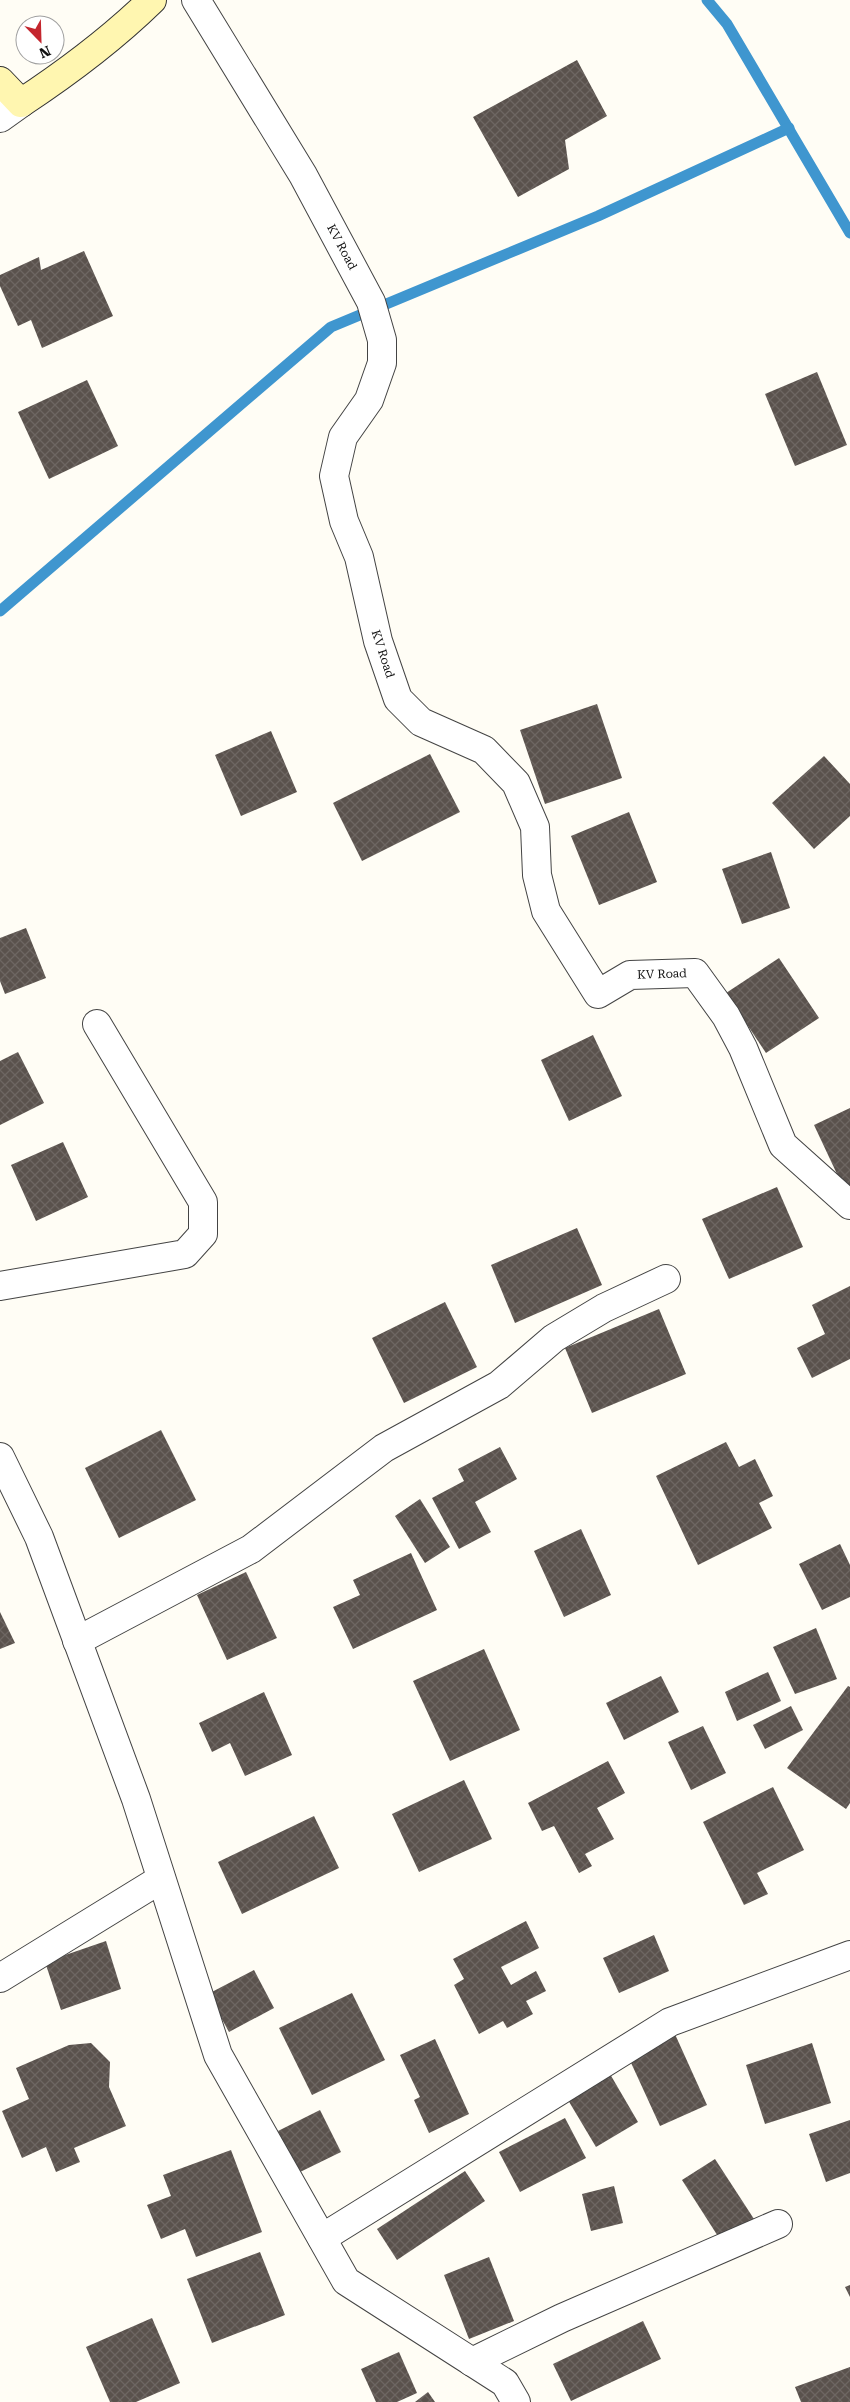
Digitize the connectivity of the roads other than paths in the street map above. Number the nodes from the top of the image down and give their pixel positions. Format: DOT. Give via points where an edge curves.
graph roads {
  1 [pos="152,0"];
  2 [pos="196,0"];
  3 [pos="0,81"];
  4 [pos="11,110"];
  5 [pos="97,1024"];
  6 [pos="850,1205"];
  7 [pos="666,1279"];
  8 [pos="0,1286"];
  9 [pos="0,1457"];
  10 [pos="77,1641"];
  11 [pos="161,1879"];
  12 [pos="850,1955"];
  13 [pos="0,1978"];
  14 [pos="778,2224"];
  15 [pos="322,2238"];
  16 [pos="472,2362"];
  17 [pos="516,2402"];
  1 -- 4 [label="main road" via="74,69"];
  2 -- 6 [label="street, KV Road" via="303,175 372,302 382,340 382,363 369,400 342,437 334,476 344,521 359,557 378,641 398,699 421,722 484,750 516,783 535,827 537,875 546,911 598,994 630,975 695,973 726,1016 743,1048 783,1145"];
  3 -- 4 [label="main road"];
  5 -- 8 [label="street" via="203,1202 203,1234 185,1254"];
  7 -- 10 [label="street" via="554,1338 499,1385 384,1448 250,1549"];
  9 -- 10 [label="street" via="39,1537"];
  10 -- 11 [label="street" via="136,1799"];
  11 -- 13 [label="street"];
  11 -- 15 [label="street" via="218,2055"];
  12 -- 15 [label="street" via="670,2022"];
  14 -- 16 [label="street" via="562,2318"];
  15 -- 16 [label="street" via="346,2281"];
  16 -- 17 [label="street" via="505,2383"];
}
